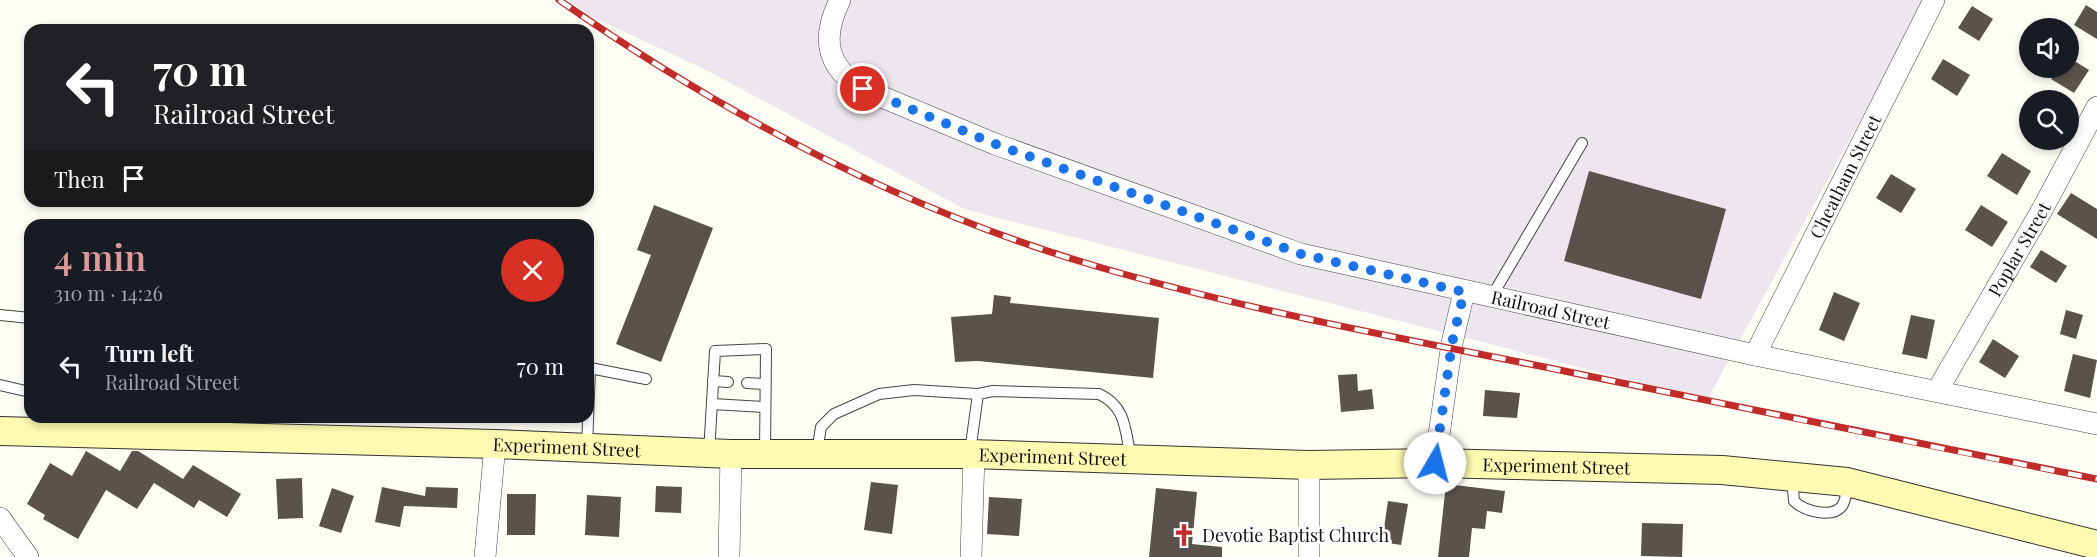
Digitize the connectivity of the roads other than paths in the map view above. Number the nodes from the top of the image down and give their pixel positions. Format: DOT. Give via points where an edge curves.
graph roads {
  1 [pos="840,0"];
  2 [pos="1934,0"];
  3 [pos="2097,107"];
  4 [pos="1582,144"];
  5 [pos="1464,292"];
  6 [pos="1492,296"];
  7 [pos="0,315"];
  8 [pos="24,317"];
  9 [pos="1755,355"];
  10 [pos="594,369"];
  11 [pos="646,379"];
  12 [pos="714,381"];
  13 [pos="728,382"];
  14 [pos="747,383"];
  15 [pos="765,384"];
  16 [pos="0,385"];
  17 [pos="24,391"];
  18 [pos="1937,391"];
  19 [pos="978,393"];
  20 [pos="712,404"];
  21 [pos="765,407"];
  22 [pos="588,423"];
  23 [pos="2097,424"];
  24 [pos="19,427"];
  25 [pos="495,444"];
  26 [pos="587,448"];
  27 [pos="720,453"];
  28 [pos="765,454"];
  29 [pos="817,454"];
  30 [pos="972,454"];
  31 [pos="1131,459"];
  32 [pos="1435,463"];
  33 [pos="1309,465"];
  34 [pos="0,518"];
  35 [pos="2093,548"];
  36 [pos="28,557"];
  37 [pos="485,557"];
  38 [pos="729,557"];
  39 [pos="971,557"];
  40 [pos="1309,557"];
  1 -- 5 [label="street, Railroad Street" via="831,17 831,52 845,78 863,89 995,144 1301,254"];
  2 -- 9 [label="street, Cheatham Street"];
  3 -- 18 [label="street, Poplar Street"];
  4 -- 6 [label="lane"];
  5 -- 6 [label="street, Railroad Street"];
  5 -- 32 [label="street" via="1452,343"];
  6 -- 9 [label="street, Railroad Street"];
  7 -- 8 [label="lane"];
  9 -- 18 [label="street, Railroad Street"];
  10 -- 11 [label="lane"];
  12 -- 13 [label="lane"];
  12 -- 15 [label="lane" via="715,351 766,349"];
  12 -- 20 [label="lane"];
  14 -- 15 [label="lane"];
  15 -- 21 [label="lane"];
  16 -- 17 [label="lane"];
  18 -- 23 [label="street, Railroad Street"];
  19 -- 29 [label="lane" via="914,390 879,394 834,414 821,427"];
  19 -- 30 [label="lane"];
  19 -- 31 [label="lane" via="1099,394 1114,401 1121,413"];
  20 -- 21 [label="lane"];
  20 -- 27 [label="lane"];
  21 -- 28 [label="lane"];
  22 -- 26 [label="lane"];
  24 -- 25 [label="main road, Experiment Street"];
  25 -- 26 [label="main road, Experiment Street"];
  25 -- 37 [label="street"];
  26 -- 27 [label="main road, Experiment Street"];
  27 -- 28 [label="main road, Experiment Street"];
  27 -- 38 [label="street"];
  28 -- 29 [label="main road, Experiment Street"];
  29 -- 30 [label="main road, Experiment Street"];
  30 -- 31 [label="main road, Experiment Street"];
  30 -- 39 [label="street"];
  31 -- 33 [label="main road, Experiment Street"];
  32 -- 33 [label="main road, Experiment Street"];
  32 -- 35 [label="main road, Experiment Street" via="1722,470 1847,482"];
  33 -- 40 [label="street"];
  34 -- 36 [label="street"];
}
